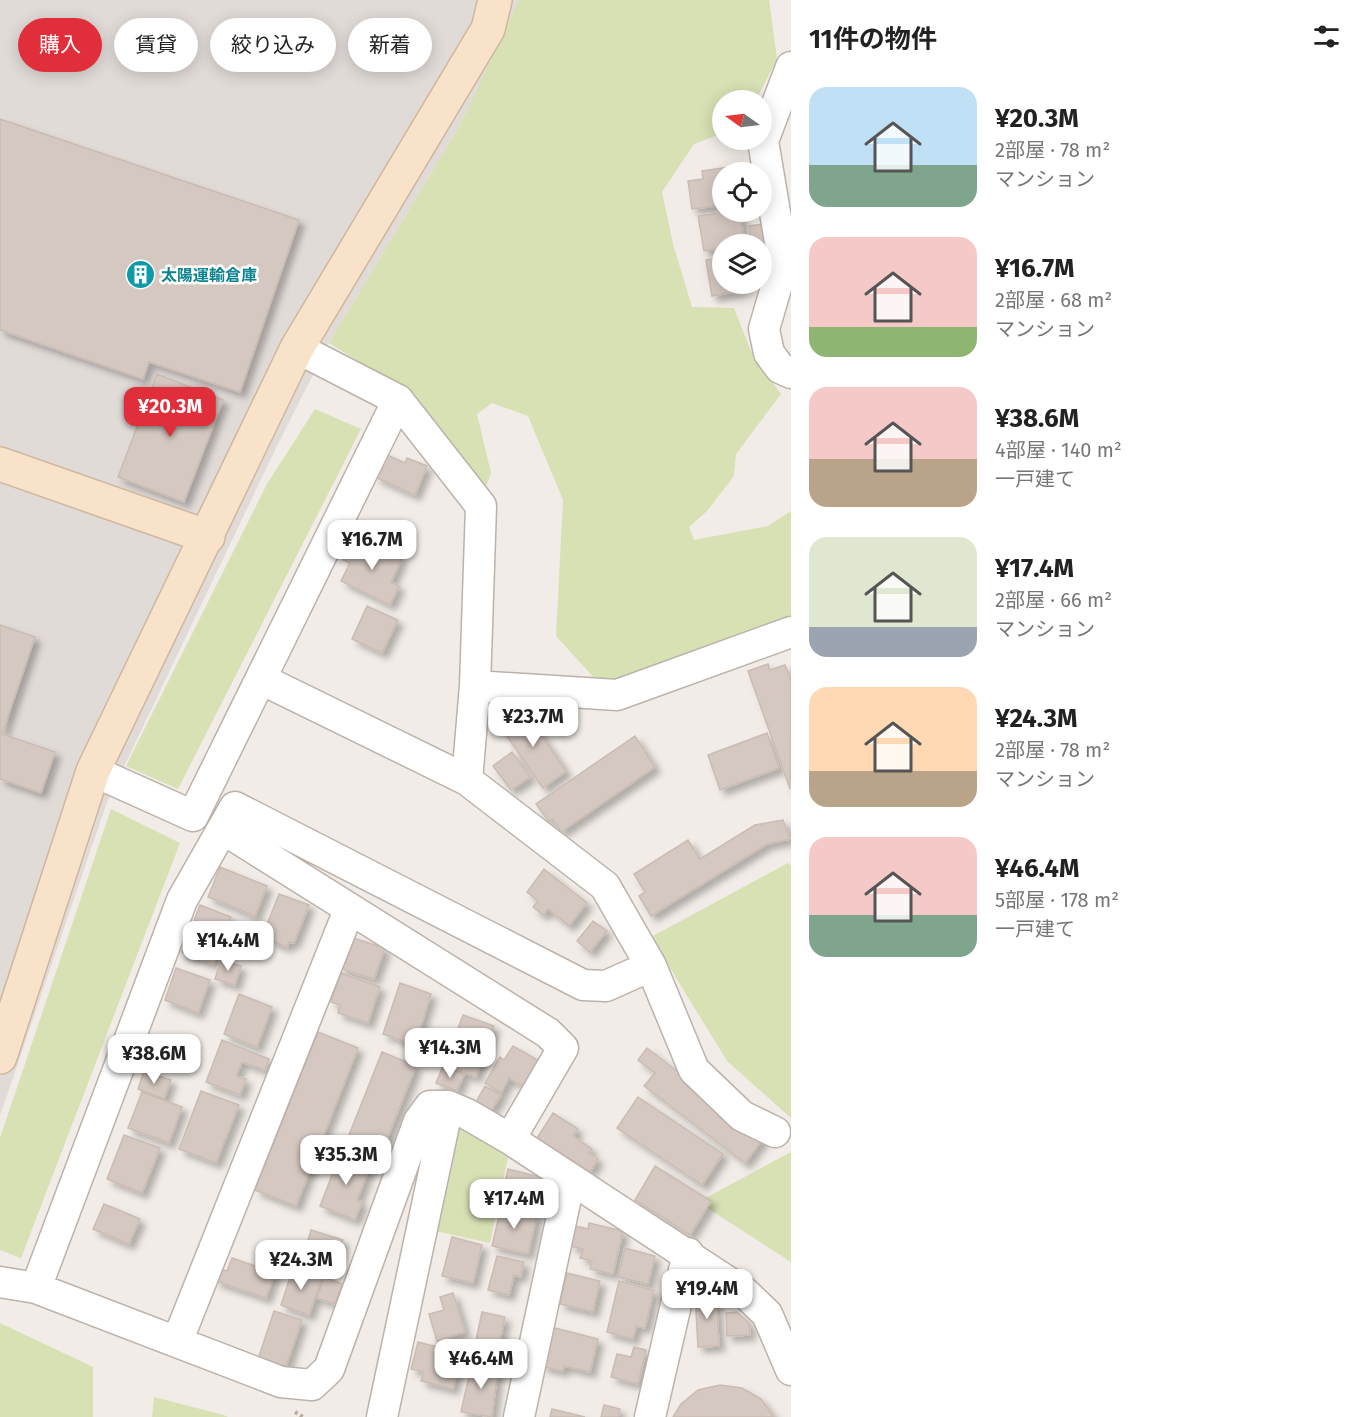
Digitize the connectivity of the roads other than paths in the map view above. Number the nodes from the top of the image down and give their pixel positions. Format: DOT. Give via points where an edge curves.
graph roads {
  1 [pos="494,1"];
  2 [pos="791,67"];
  3 [pos="297,348"];
  4 [pos="791,373"];
  5 [pos="398,400"];
  6 [pos="0,464"];
  7 [pos="208,537"];
  8 [pos="791,632"];
  9 [pos="261,679"];
  10 [pos="474,686"];
  11 [pos="93,771"];
  12 [pos="467,780"];
  13 [pos="223,829"];
  14 [pos="349,910"];
  15 [pos="651,966"];
  16 [pos="11,993"];
  17 [pos="0,1057"];
  18 [pos="448,1106"];
  19 [pos="776,1132"];
  20 [pos="510,1139"];
  21 [pos="570,1179"];
  22 [pos="688,1253"];
  23 [pos="0,1282"];
  24 [pos="36,1288"];
  25 [pos="177,1342"];
  26 [pos="791,1370"];
  27 [pos="382,1417"];
  28 [pos="519,1417"];
  29 [pos="650,1417"];
  1 -- 3 [label="street" via="488,29"];
  2 -- 4 [label="street" via="762,141 781,248 780,274 764,329 769,353 780,368"];
  3 -- 5 [label="street"];
  3 -- 7 [label="street"];
  5 -- 9 [label="street"];
  5 -- 10 [label="street" via="481,506"];
  6 -- 7 [label="street"];
  7 -- 11 [label="street"];
  8 -- 10 [label="street" via="617,695"];
  9 -- 11 [label="street" via="193,816"];
  9 -- 12 [label="street"];
  10 -- 12 [label="street"];
  11 -- 16 [label="street"];
  12 -- 15 [label="street" via="605,886"];
  13 -- 14 [label="street"];
  13 -- 15 [label="street" via="235,807 583,985 606,986"];
  13 -- 24 [label="street" via="182,900"];
  14 -- 20 [label="street" via="548,1033 563,1048"];
  14 -- 25 [label="street"];
  15 -- 19 [label="street" via="694,1070 742,1116"];
  16 -- 17 [label="street"];
  18 -- 20 [label="street"];
  18 -- 25 [label="street" via="430,1106 419,1120 329,1369 312,1385 281,1382"];
  18 -- 27 [label="street"];
  20 -- 21 [label="street"];
  21 -- 22 [label="street"];
  21 -- 28 [label="street"];
  22 -- 26 [label="street" via="745,1293 767,1314"];
  22 -- 29 [label="street"];
  23 -- 24 [label="street"];
  24 -- 25 [label="street"];
}
